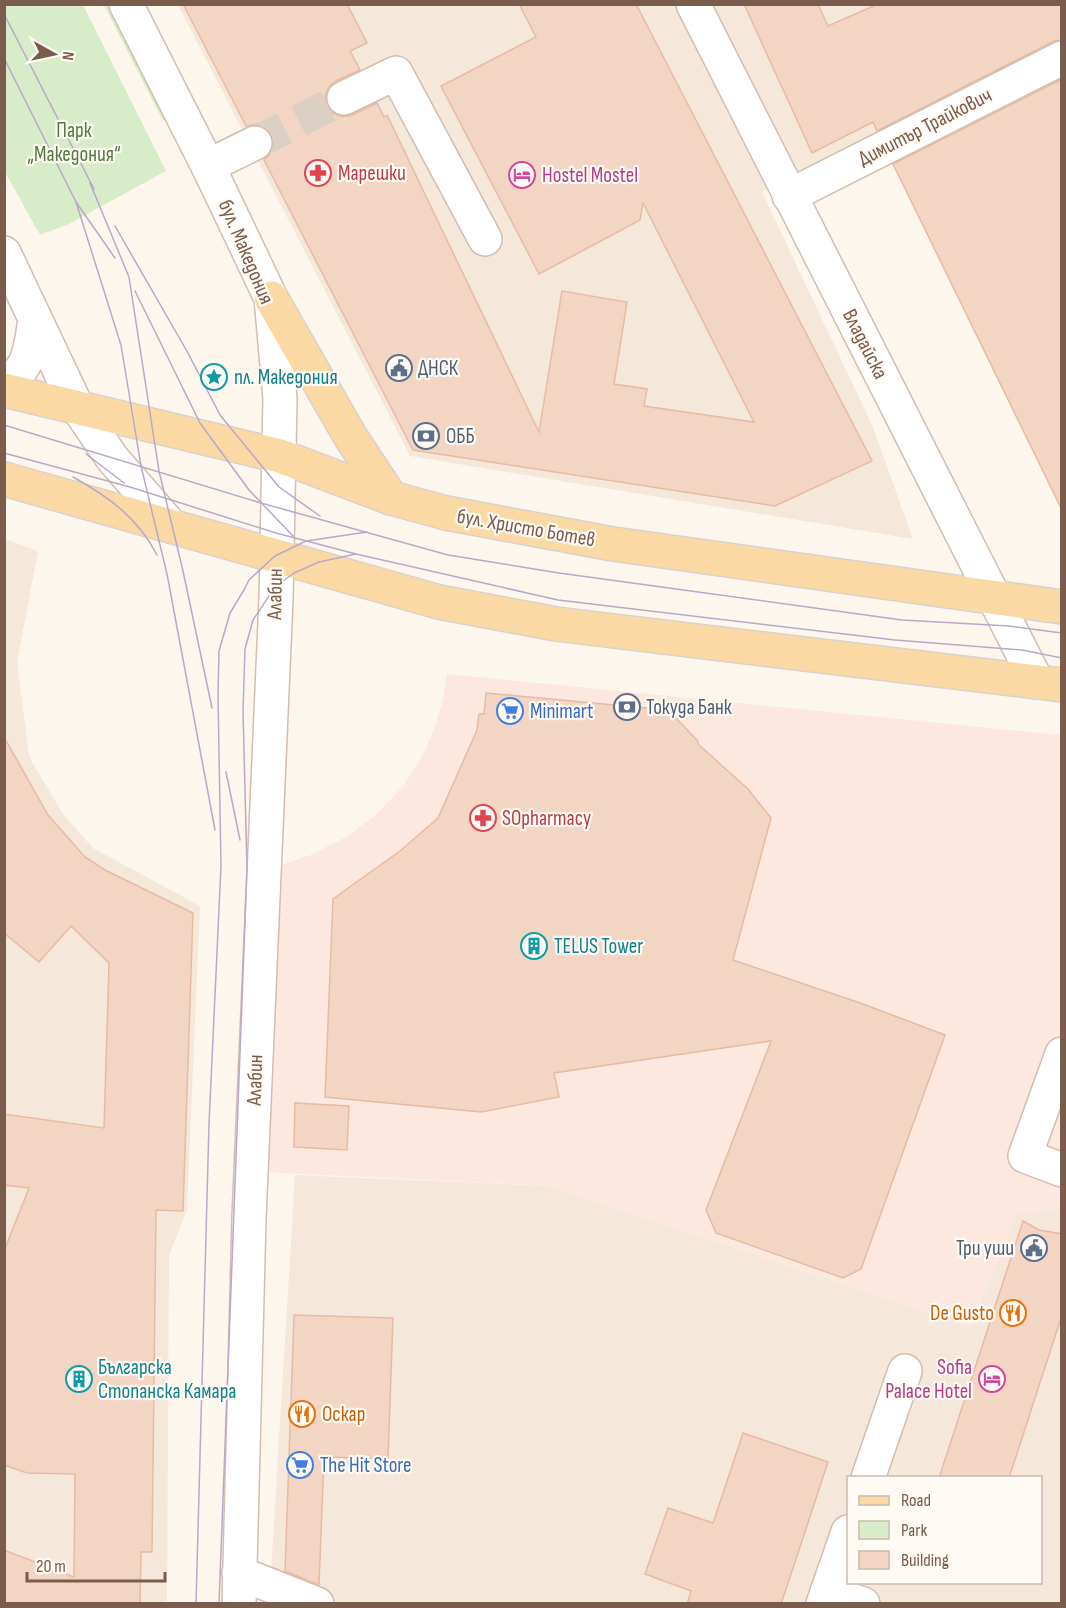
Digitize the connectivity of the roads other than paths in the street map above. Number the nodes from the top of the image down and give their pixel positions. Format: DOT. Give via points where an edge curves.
graph roads {
  1 [pos="126,4"];
  2 [pos="693,4"];
  3 [pos="1062,58"];
  4 [pos="344,98"];
  5 [pos="255,143"];
  6 [pos="208,166"];
  7 [pos="789,196"];
  8 [pos="485,239"];
  9 [pos="4,253"];
  10 [pos="271,298"];
  11 [pos="35,320"];
  12 [pos="4,384"];
  13 [pos="4,390"];
  14 [pos="76,405"];
  15 [pos="280,456"];
  16 [pos="4,479"];
  17 [pos="391,498"];
  18 [pos="171,526"];
  19 [pos="275,556"];
  20 [pos="995,597"];
  21 [pos="1062,607"];
  22 [pos="1049,684"];
  23 [pos="1062,1054"];
  24 [pos="1062,1170"];
  25 [pos="905,1371"];
  26 [pos="868,1476"];
  27 [pos="847,1538"];
  28 [pos="239,1588"];
  29 [pos="825,1598"];
  30 [pos="317,1604"];
  31 [pos="863,1604"];
  1 -- 6 [label="street, бул. Македония"];
  2 -- 7 [label="street, Владайска"];
  3 -- 7 [label="street, Димитър Трайкович"];
  4 -- 8 [label="street" via="396,72"];
  5 -- 6 [label="street"];
  6 -- 10 [label="street, бул. Македония"];
  7 -- 20 [label="street, Владайска"];
  9 -- 11 [label="street"];
  10 -- 15 [label="street, бул. Македония" via="280,399"];
  10 -- 17 [label="main road" via="350,436"];
  11 -- 12 [label="street" via="25,367"];
  11 -- 14 [label="street"];
  13 -- 14 [label="main road, бул. Христо Ботев"];
  14 -- 15 [label="main road, бул. Христо Ботев"];
  14 -- 18 [label="street" via="112,458"];
  15 -- 17 [label="main road, бул. Христо Ботев"];
  15 -- 19 [label="street, бул. Македония"];
  16 -- 18 [label="main road"];
  17 -- 20 [label="main road, бул. Христо Ботев" via="446,513 613,544"];
  18 -- 19 [label="main road"];
  19 -- 22 [label="main road" via="439,602 556,624"];
  19 -- 28 [label="street, Алабин"];
  20 -- 21 [label="main road, бул. Христо Ботев"];
  20 -- 22 [label="street, Владайска"];
  23 -- 24 [label="street" via="1025,1156"];
  25 -- 26 [label="street"];
  27 -- 29 [label="street"];
  28 -- 30 [label="street"];
  29 -- 31 [label="street"];
}
